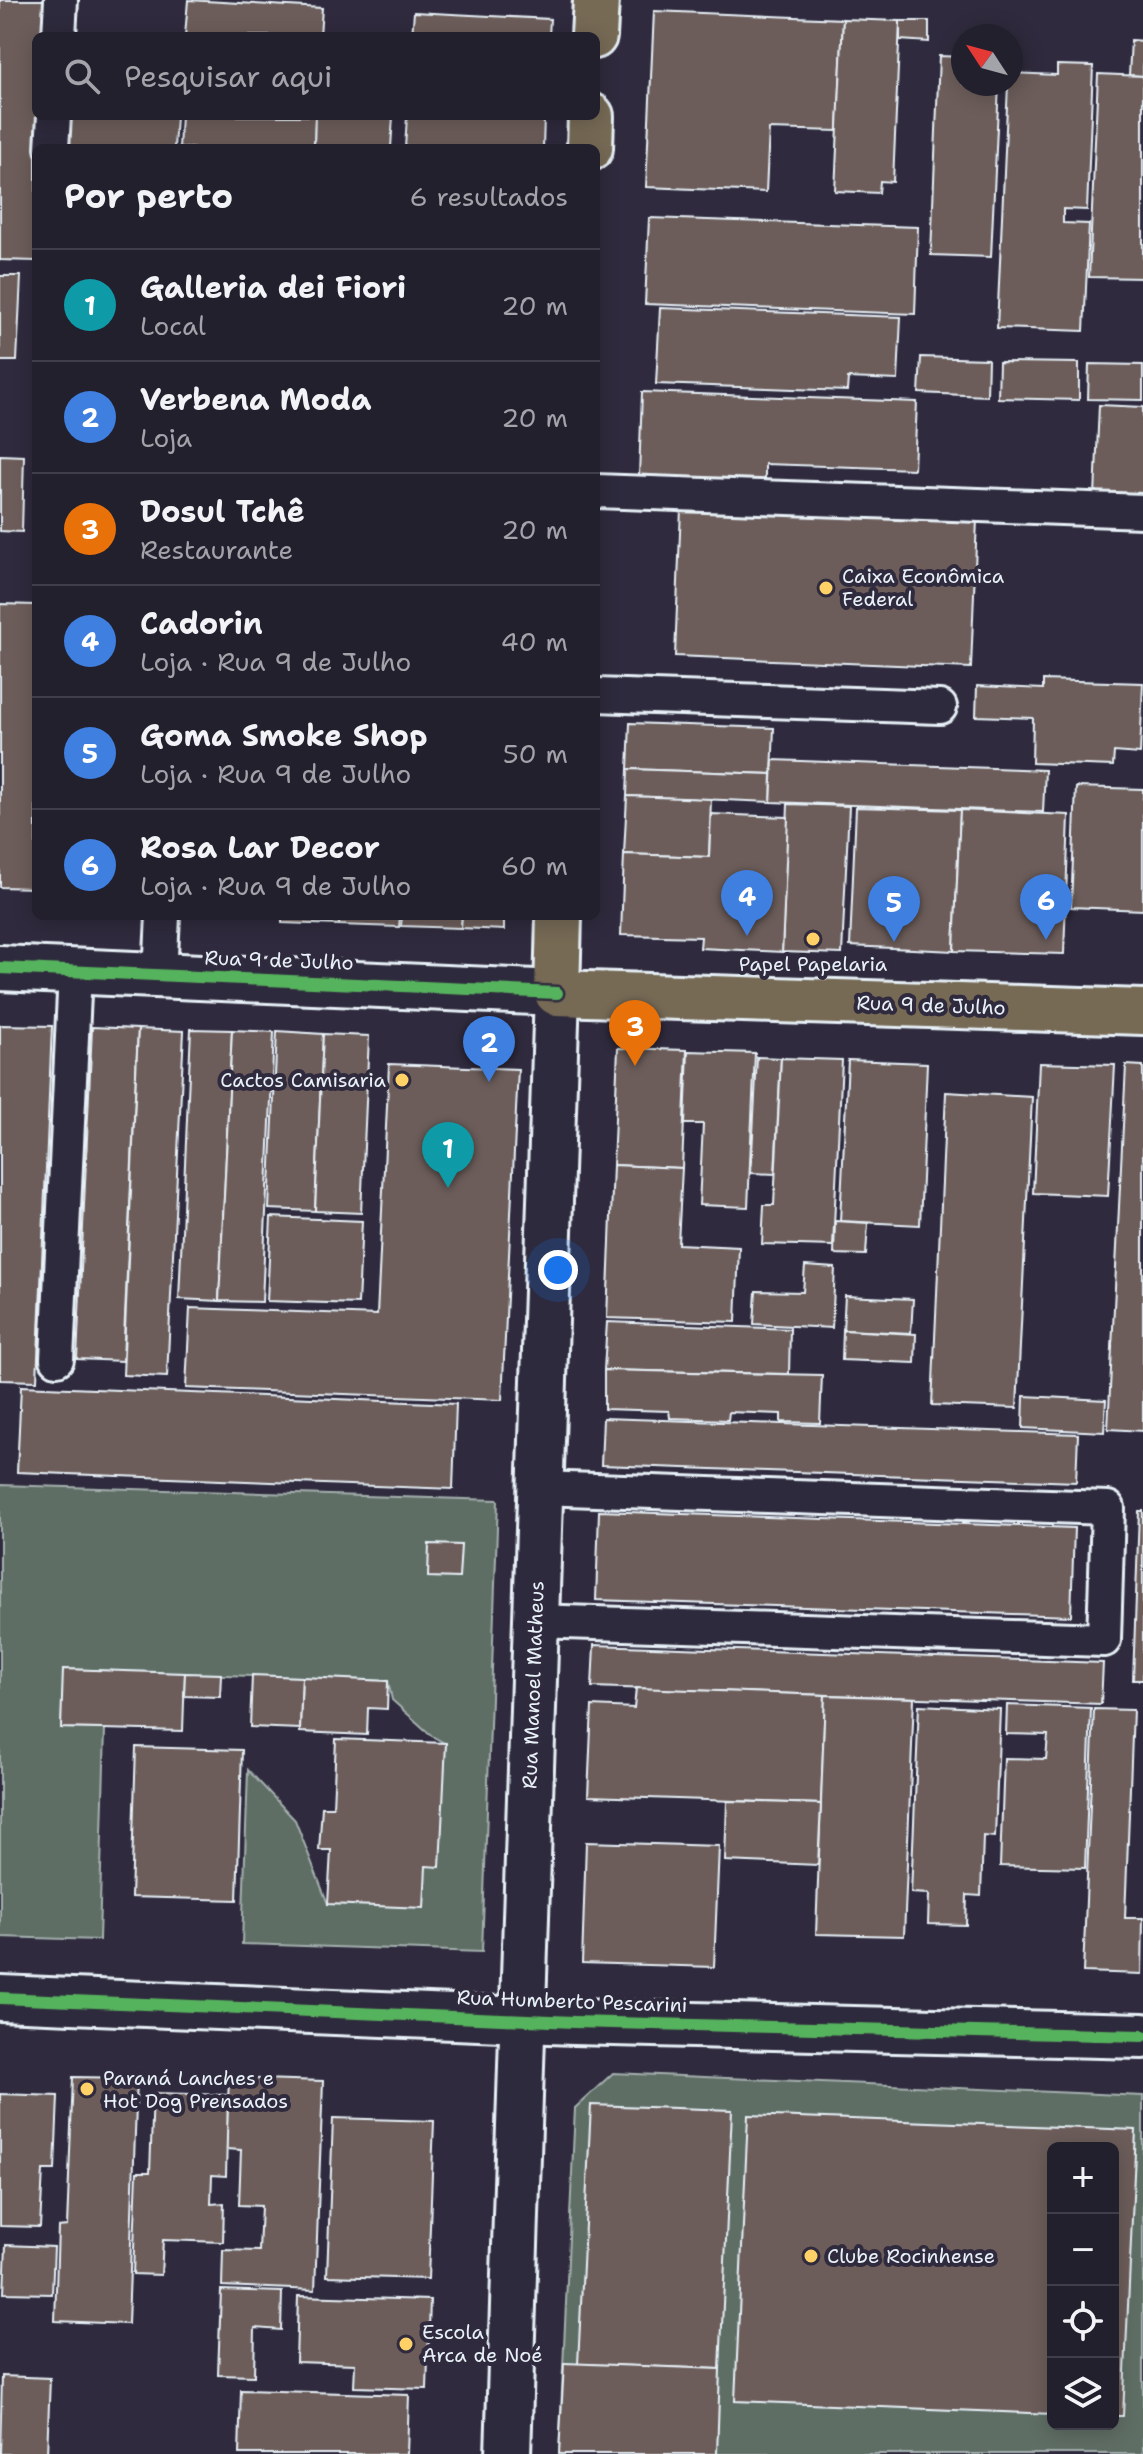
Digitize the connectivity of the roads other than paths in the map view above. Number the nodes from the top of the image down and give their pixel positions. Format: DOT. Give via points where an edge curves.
graph roads {
  1 [pos="61,0"];
  2 [pos="596,0"];
  3 [pos="59,32"];
  4 [pos="594,32"];
  5 [pos="54,120"];
  6 [pos="591,120"];
  7 [pos="52,144"];
  8 [pos="590,144"];
  9 [pos="600,491"];
  10 [pos="1143,511"];
  11 [pos="600,695"];
  12 [pos="940,707"];
  13 [pos="163,920"];
  14 [pos="559,920"];
  15 [pos="0,968"];
  16 [pos="75,972"];
  17 [pos="160,975"];
  18 [pos="557,993"];
  19 [pos="1143,1012"];
  20 [pos="57,1359"];
  21 [pos="539,1488"];
  22 [pos="535,1621"];
  23 [pos="0,1998"];
  24 [pos="521,2020"];
  25 [pos="1143,2036"];
  26 [pos="508,2454"];
  1 -- 3 [label="lane"];
  2 -- 4 [label="main road"];
  5 -- 7 [label="lane"];
  6 -- 8 [label="main road"];
  9 -- 10 [label="lane"];
  11 -- 12 [label="lane"];
  13 -- 17 [label="lane"];
  14 -- 18 [label="main road, Rua Manoel Matheus"];
  15 -- 16 [label="street, Rua 9 de Julho"];
  16 -- 17 [label="street, Rua 9 de Julho"];
  16 -- 20 [label="lane"];
  17 -- 18 [label="street, Rua 9 de Julho"];
  18 -- 19 [label="main road, Rua 9 de Julho"];
  18 -- 21 [label="street, Rua Manoel Matheus"];
  21 -- 22 [label="street, Rua Manoel Matheus"];
  21 -- 22 [label="lane" via="1108,1508 1106,1581 1104,1640"];
  22 -- 24 [label="street, Rua Manoel Matheus"];
  23 -- 24 [label="street, Rua Humberto Pescarini"];
  24 -- 25 [label="street, Rua Humberto Pescarini"];
  24 -- 26 [label="street, Rua Manoel Matheus"];
}
